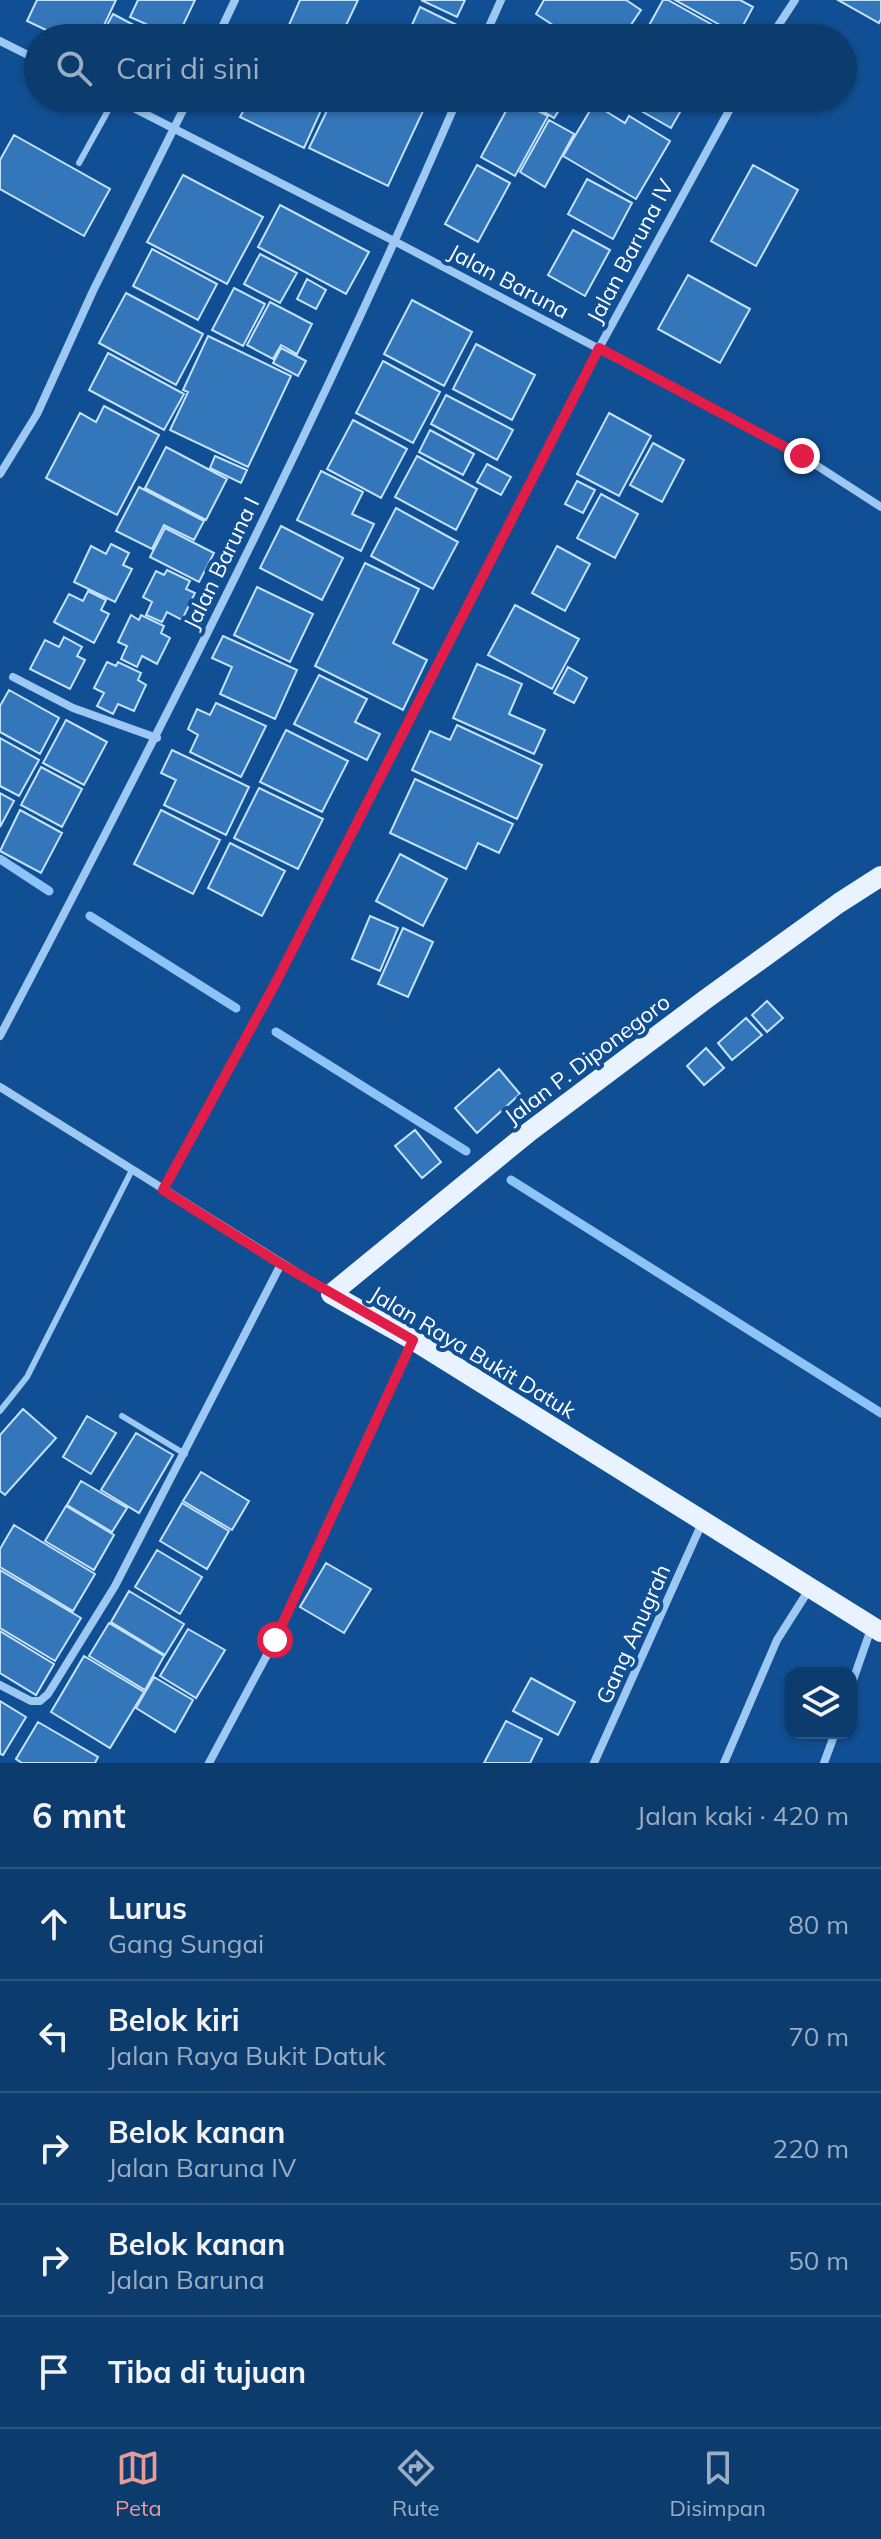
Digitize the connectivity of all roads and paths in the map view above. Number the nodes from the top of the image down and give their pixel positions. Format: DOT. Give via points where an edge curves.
graph roads {
  1 [pos="235,0"];
  2 [pos="501,0"];
  3 [pos="795,0"];
  4 [pos="224,24"];
  5 [pos="490,24"];
  6 [pos="779,24"];
  7 [pos="0,41"];
  8 [pos="24,53"];
  9 [pos="106,112"];
  10 [pos="142,112"];
  11 [pos="182,112"];
  12 [pos="452,112"];
  13 [pos="728,112"];
  14 [pos="174,128"];
  15 [pos="79,163"];
  16 [pos="396,242"];
  17 [pos="599,348"];
  18 [pos="0,474"];
  19 [pos="881,507"];
  20 [pos="13,677"];
  21 [pos="157,738"];
  22 [pos="881,876"];
  23 [pos="0,1036"];
  24 [pos="0,1087"];
  25 [pos="132,1170"];
  26 [pos="163,1190"];
  27 [pos="281,1264"];
  28 [pos="331,1294"];
  29 [pos="413,1340"];
  30 [pos="0,1411"];
  31 [pos="122,1416"];
  32 [pos="185,1454"];
  33 [pos="703,1519"];
  34 [pos="811,1587"];
  35 [pos="876,1629"];
  36 [pos="857,1672"];
  37 [pos="0,1685"];
  38 [pos="833,1739"];
  39 [pos="209,1763"];
  40 [pos="594,1763"];
  41 [pos="724,1763"];
  42 [pos="824,1763"];
  1 -- 4 [label="street"];
  2 -- 5 [label="street"];
  3 -- 6 [label="street"];
  7 -- 8 [label="street"];
  9 -- 15 [label="lane"];
  10 -- 14 [label="street, Jalan Baruna"];
  11 -- 14 [label="street"];
  12 -- 16 [label="street, Jalan Baruna I"];
  13 -- 17 [label="street, Jalan Baruna IV"];
  14 -- 16 [label="street, Jalan Baruna"];
  14 -- 18 [label="street" via="37,414"];
  16 -- 17 [label="street, Jalan Baruna"];
  16 -- 21 [label="street, Jalan Baruna I"];
  17 -- 19 [label="street, Jalan Baruna" via="802,456"];
  17 -- 26 [label="street, Jalan Baruna IV" via="276,982"];
  20 -- 21 [label="street" via="73,708"];
  21 -- 23 [label="street, Jalan Baruna I"];
  22 -- 28 [label="main road, Jalan P. Diponegoro" via="542,1122"];
  24 -- 25 [label="street, Jalan Raya Bukit Datuk"];
  25 -- 26 [label="street, Jalan Raya Bukit Datuk"];
  25 -- 30 [label="lane" via="27,1377"];
  26 -- 27 [label="street, Jalan Raya Bukit Datuk"];
  27 -- 28 [label="street, Jalan Raya Bukit Datuk"];
  27 -- 32 [label="street"];
  28 -- 29 [label="main road, Jalan Raya Bukit Datuk"];
  29 -- 33 [label="main road, Jalan Raya Bukit Datuk"];
  29 -- 39 [label="street" via="275,1640"];
  31 -- 32 [label="lane"];
  32 -- 37 [label="street" via="115,1586 48,1694 31,1701"];
  33 -- 34 [label="main road, Jalan Raya Bukit Datuk"];
  33 -- 40 [label="street, Gang Anugrah"];
  34 -- 35 [label="main road, Jalan Raya Bukit Datuk"];
  34 -- 41 [label="street" via="777,1640"];
  35 -- 36 [label="street"];
  38 -- 42 [label="street"];
}
